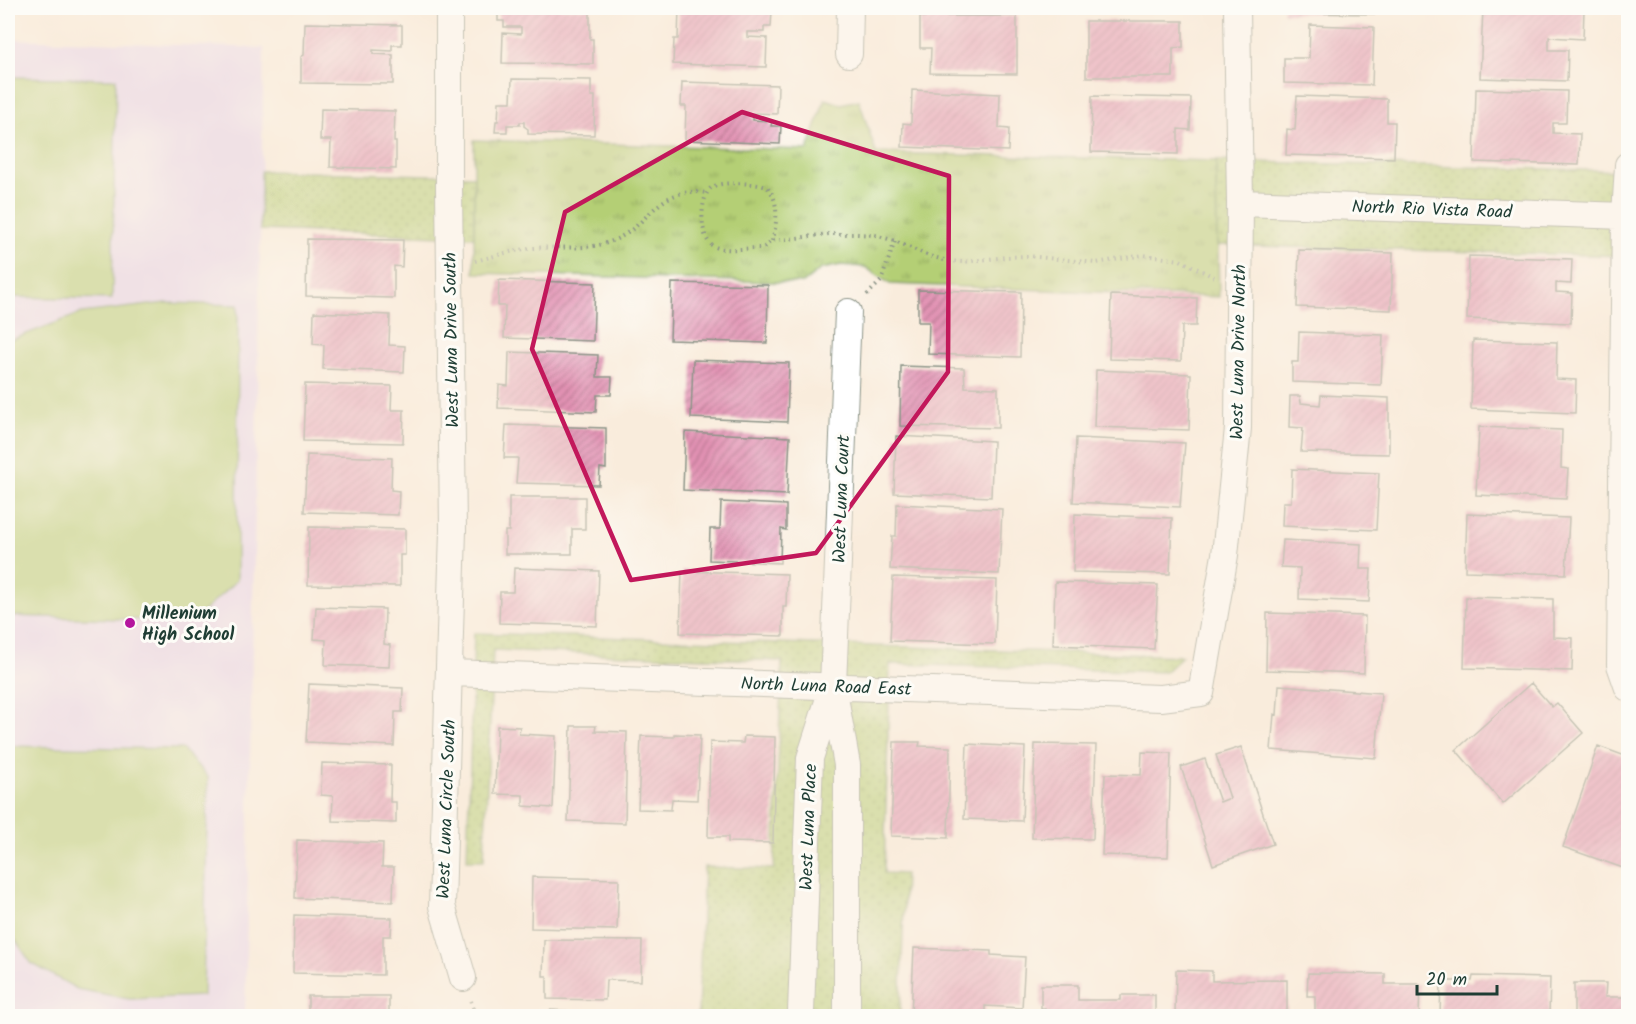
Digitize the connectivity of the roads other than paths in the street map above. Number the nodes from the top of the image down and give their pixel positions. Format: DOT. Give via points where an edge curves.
graph roads {
  1 [pos="449,8"];
  2 [pos="850,8"];
  3 [pos="1237,8"];
  4 [pos="849,54"];
  5 [pos="1629,165"];
  6 [pos="1240,203"];
  7 [pos="1625,216"];
  8 [pos="848,312"];
  9 [pos="450,673"];
  10 [pos="833,686"];
  11 [pos="1629,688"];
  12 [pos="1201,693"];
  13 [pos="463,978"];
  14 [pos="800,1017"];
  15 [pos="847,1017"];
  1 -- 9 [label="street, West Luna Drive South" via="453,530"];
  2 -- 4 [label="street"];
  3 -- 6 [label="street, West Luna Drive North"];
  5 -- 7 [label="street"];
  6 -- 7 [label="street, North Rio Vista Road"];
  6 -- 12 [label="street, West Luna Drive North" via="1238,428 1225,555"];
  7 -- 11 [label="street" via="1620,664"];
  8 -- 10 [label="street, West Luna Court"];
  9 -- 10 [label="street, North Luna Road East"];
  9 -- 13 [label="street, West Luna Circle South" via="442,906"];
  10 -- 12 [label="street, North Luna Road East" via="1161,698"];
  10 -- 14 [label="street, West Luna Place" via="810,758"];
  10 -- 15 [label="street, West Luna Place" via="847,765"];
}
